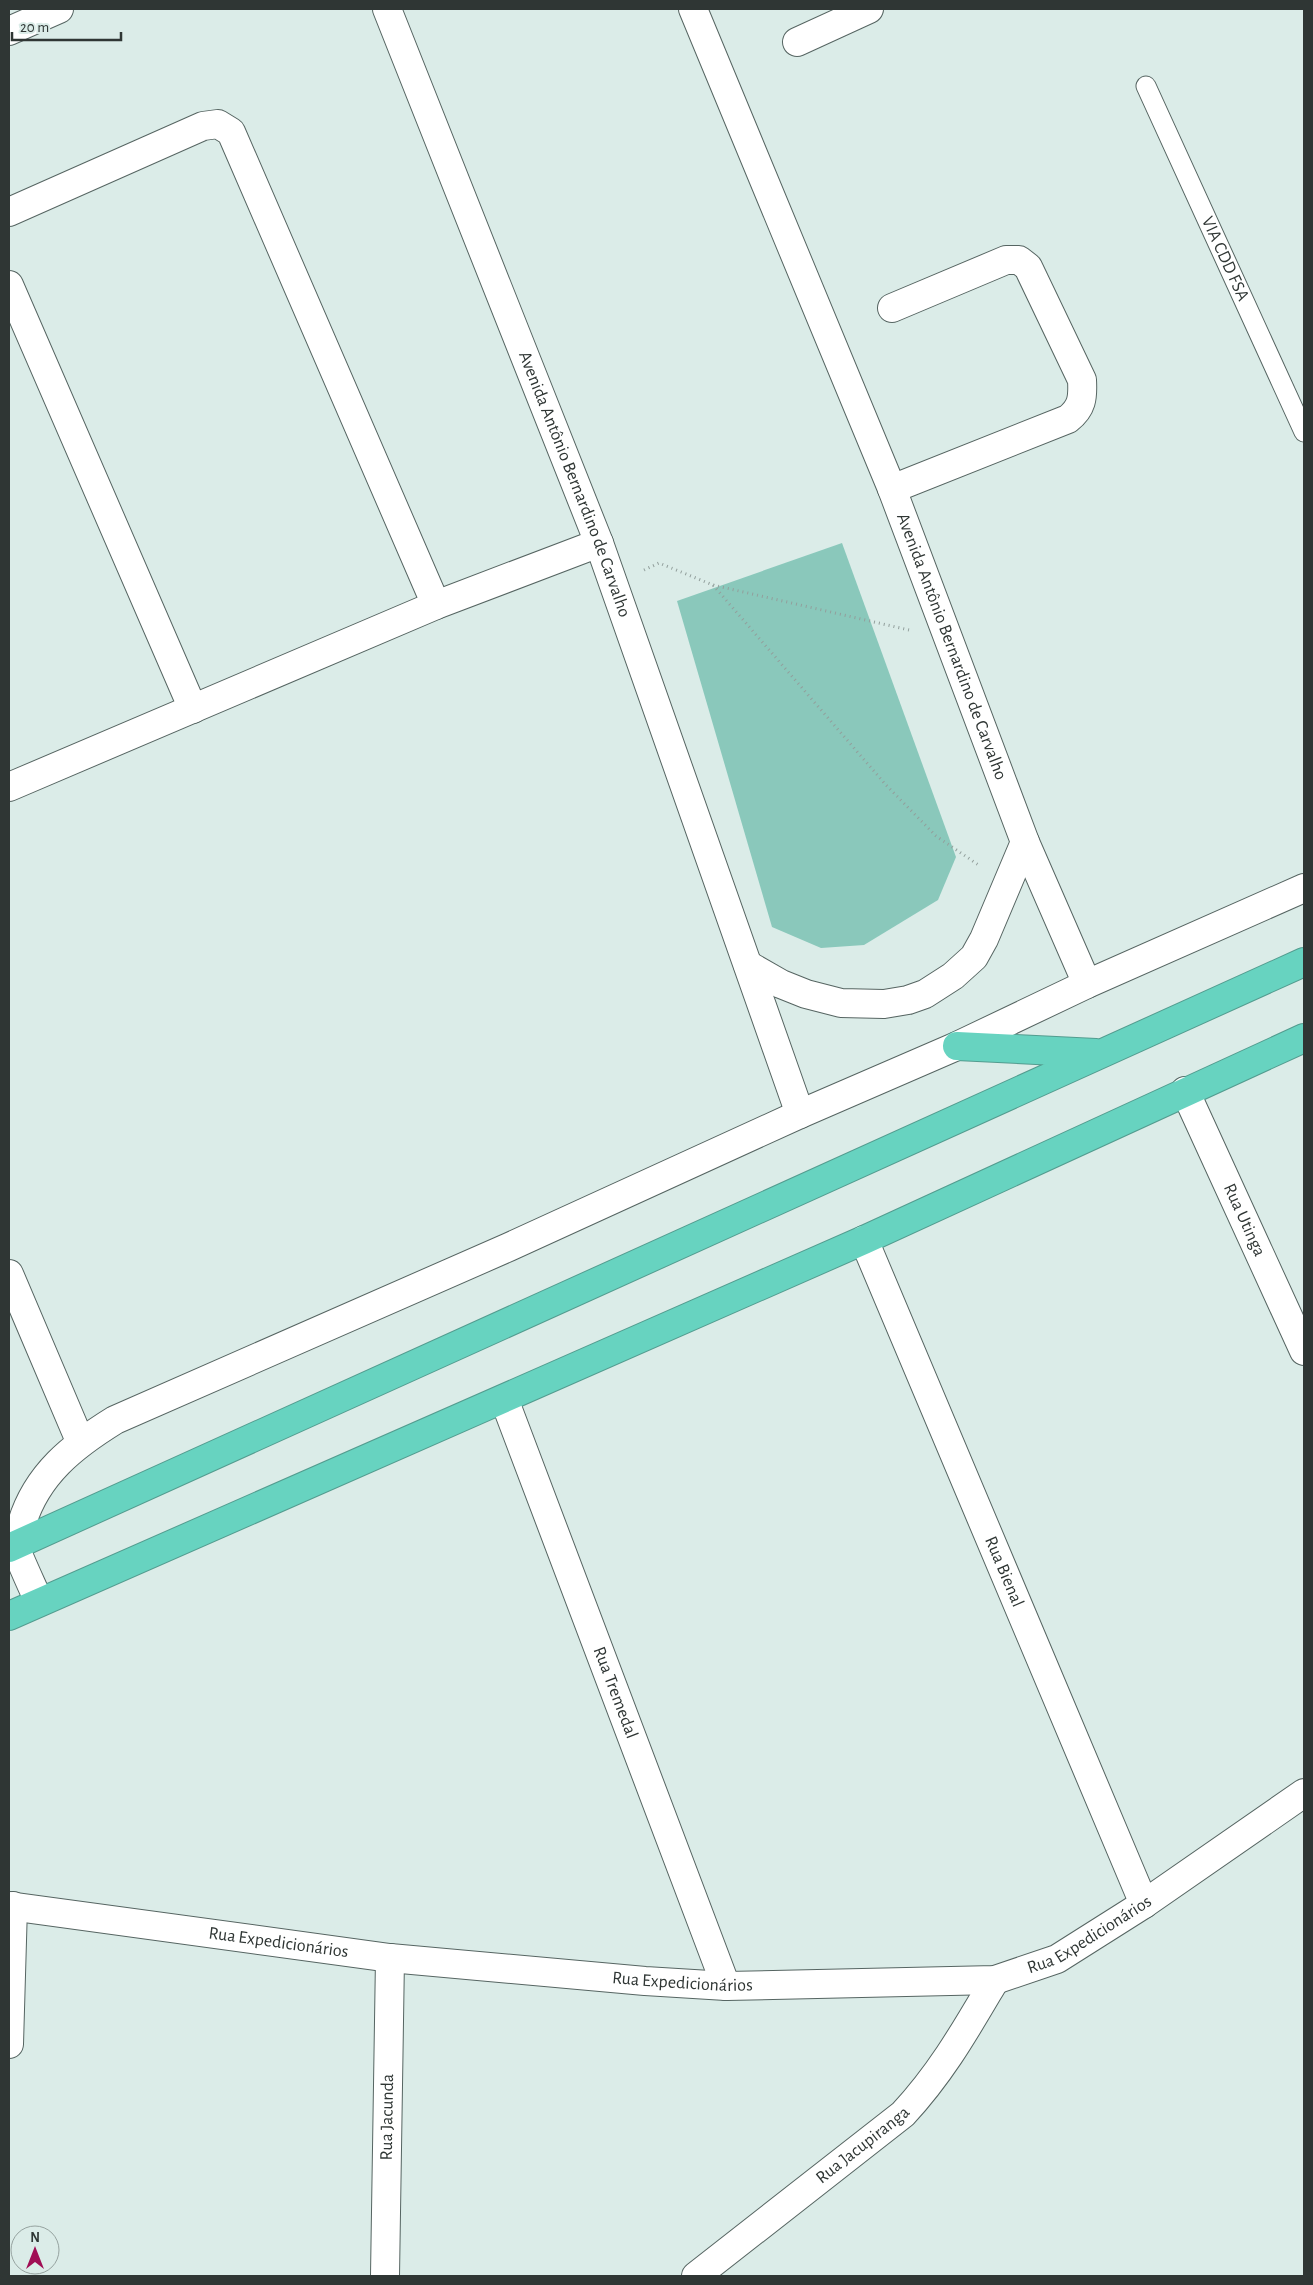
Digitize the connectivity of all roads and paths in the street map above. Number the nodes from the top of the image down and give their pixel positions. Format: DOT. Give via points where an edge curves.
graph roads {
  1 [pos="59,9"];
  2 [pos="387,9"];
  3 [pos="693,9"];
  4 [pos="869,9"];
  5 [pos="9,31"];
  6 [pos="797,42"];
  7 [pos="1146,86"];
  8 [pos="9,212"];
  9 [pos="9,286"];
  10 [pos="892,308"];
  11 [pos="1304,432"];
  12 [pos="892,489"];
  13 [pos="599,543"];
  14 [pos="614,583"];
  15 [pos="713,585"];
  16 [pos="436,605"];
  17 [pos="948,639"];
  18 [pos="193,709"];
  19 [pos="9,787"];
  20 [pos="1024,842"];
  21 [pos="1010,879"];
  22 [pos="1304,888"];
  23 [pos="1304,962"];
  24 [pos="748,965"];
  25 [pos="1088,984"];
  26 [pos="1304,1038"];
  27 [pos="957,1046"];
  28 [pos="1100,1053"];
  29 [pos="1186,1091"];
  30 [pos="800,1114"];
  31 [pos="864,1240"];
  32 [pos="9,1274"];
  33 [pos="1304,1351"];
  34 [pos="504,1400"];
  35 [pos="80,1441"];
  36 [pos="12,1546"];
  37 [pos="39,1602"];
  38 [pos="9,1616"];
  39 [pos="1304,1793"];
  40 [pos="1144,1904"];
  41 [pos="11,1906"];
  42 [pos="390,1958"];
  43 [pos="996,1980"];
  44 [pos="726,1986"];
  45 [pos="9,2044"];
  46 [pos="384,2276"];
  47 [pos="696,2276"];
  1 -- 5 [label="street"];
  2 -- 13 [label="street, Avenida Antônio Bernardino de Carvalho"];
  3 -- 12 [label="street, Avenida Antônio Bernardino de Carvalho"];
  4 -- 6 [label="street"];
  7 -- 11 [label="lane, VIA CDD FSA"];
  8 -- 16 [label="street" via="203,126 218,124 231,132"];
  9 -- 18 [label="street"];
  10 -- 12 [label="street" via="1006,260 1019,260 1028,268 1082,380 1082,403 1068,419"];
  12 -- 17 [label="street, Avenida Antônio Bernardino de Carvalho"];
  13 -- 14 [label="street, Avenida Antônio Bernardino de Carvalho"];
  13 -- 16 [label="street"];
  14 -- 15 [label="path" via="659,563"];
  14 -- 24 [label="street, Avenida Antônio Bernardino de Carvalho"];
  15 -- 17 [label="path"];
  15 -- 21 [label="path" via="886,786 936,836 980,866"];
  16 -- 18 [label="street"];
  17 -- 20 [label="street, Avenida Antônio Bernardino de Carvalho"];
  18 -- 19 [label="street"];
  20 -- 21 [label="street"];
  20 -- 25 [label="street, Avenida Antônio Bernardino de Carvalho"];
  21 -- 24 [label="street" via="974,957 953,976 925,994 908,1000 884,1004 841,1003 780,984"];
  22 -- 25 [label="street"];
  23 -- 28 [label="highway"];
  24 -- 30 [label="street, Avenida Antônio Bernardino de Carvalho"];
  25 -- 27 [label="street"];
  26 -- 29 [label="highway"];
  27 -- 28 [label="highway"];
  27 -- 30 [label="street"];
  28 -- 36 [label="highway"];
  29 -- 31 [label="highway"];
  29 -- 33 [label="street, Rua Utinga"];
  30 -- 35 [label="street" via="500,1251 115,1420"];
  31 -- 34 [label="highway"];
  31 -- 40 [label="street, Rua Bienal"];
  32 -- 35 [label="street"];
  34 -- 37 [label="highway"];
  34 -- 44 [label="street, Rua Tremedal"];
  35 -- 36 [label="street" via="37,1489"];
  36 -- 37 [label="street"];
  37 -- 38 [label="highway"];
  39 -- 40 [label="street, Rua Expedicionários"];
  40 -- 43 [label="street, Rua Expedicionários" via="1057,1959"];
  41 -- 42 [label="street, Rua Expedicionários"];
  41 -- 45 [label="street"];
  42 -- 44 [label="street, Rua Expedicionários"];
  42 -- 46 [label="street, Rua Jacunda"];
  43 -- 44 [label="street, Rua Expedicionários"];
  43 -- 47 [label="street, Rua Jacupiranga" via="949,2058 903,2114"];
}
